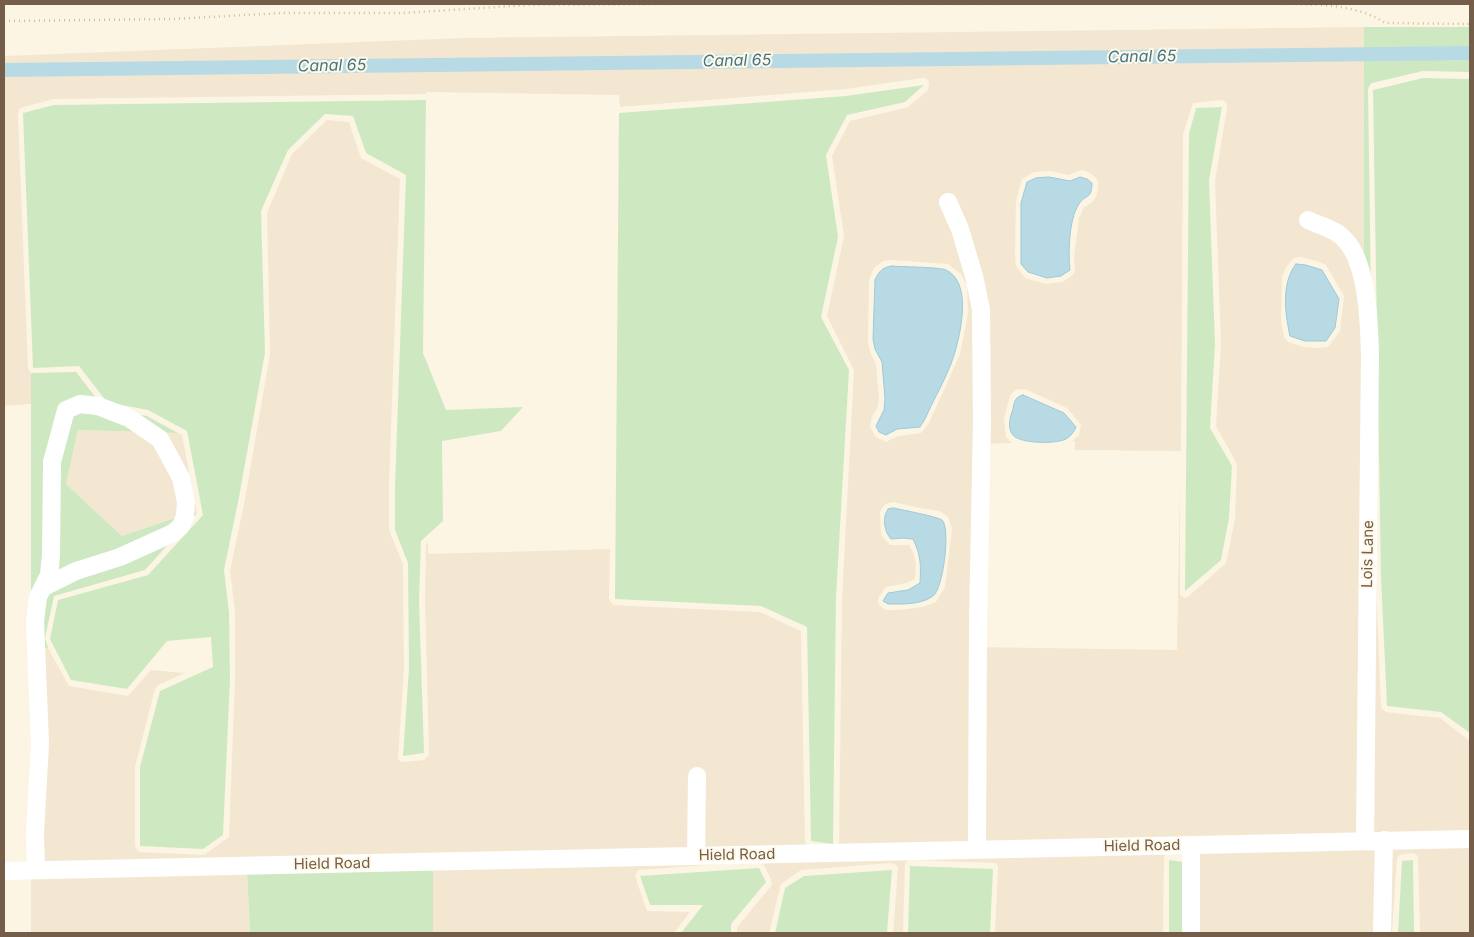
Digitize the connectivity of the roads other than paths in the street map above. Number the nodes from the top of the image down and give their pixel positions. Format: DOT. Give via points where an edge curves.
graph roads {
  1 [pos="948,202"];
  2 [pos="1308,220"];
  3 [pos="44,587"];
  4 [pos="697,776"];
  5 [pos="1470,838"];
  6 [pos="1384,840"];
  7 [pos="1365,841"];
  8 [pos="1191,845"];
  9 [pos="977,850"];
  10 [pos="696,856"];
  11 [pos="36,870"];
  12 [pos="4,871"];
  13 [pos="1191,933"];
  14 [pos="1382,933"];
  1 -- 9 [label="street" via="960,229 981,309"];
  2 -- 7 [label="street, Lois Lane" via="1339,234 1353,249 1369,317"];
  3 -- 3 [label="street" via="51,555 52,462 66,410 80,404 98,406 129,418 160,439 181,478 186,502 182,526 136,550 76,571"];
  3 -- 11 [label="street" via="38,597 35,621 40,744"];
  4 -- 10 [label="street"];
  5 -- 6 [label="street, Hield Road"];
  6 -- 7 [label="street, Hield Road"];
  6 -- 14 [label="street"];
  7 -- 8 [label="street, Hield Road"];
  8 -- 9 [label="street, Hield Road"];
  8 -- 13 [label="street"];
  9 -- 10 [label="street, Hield Road"];
  10 -- 11 [label="street, Hield Road"];
  11 -- 12 [label="street, Hield Road"];
}
